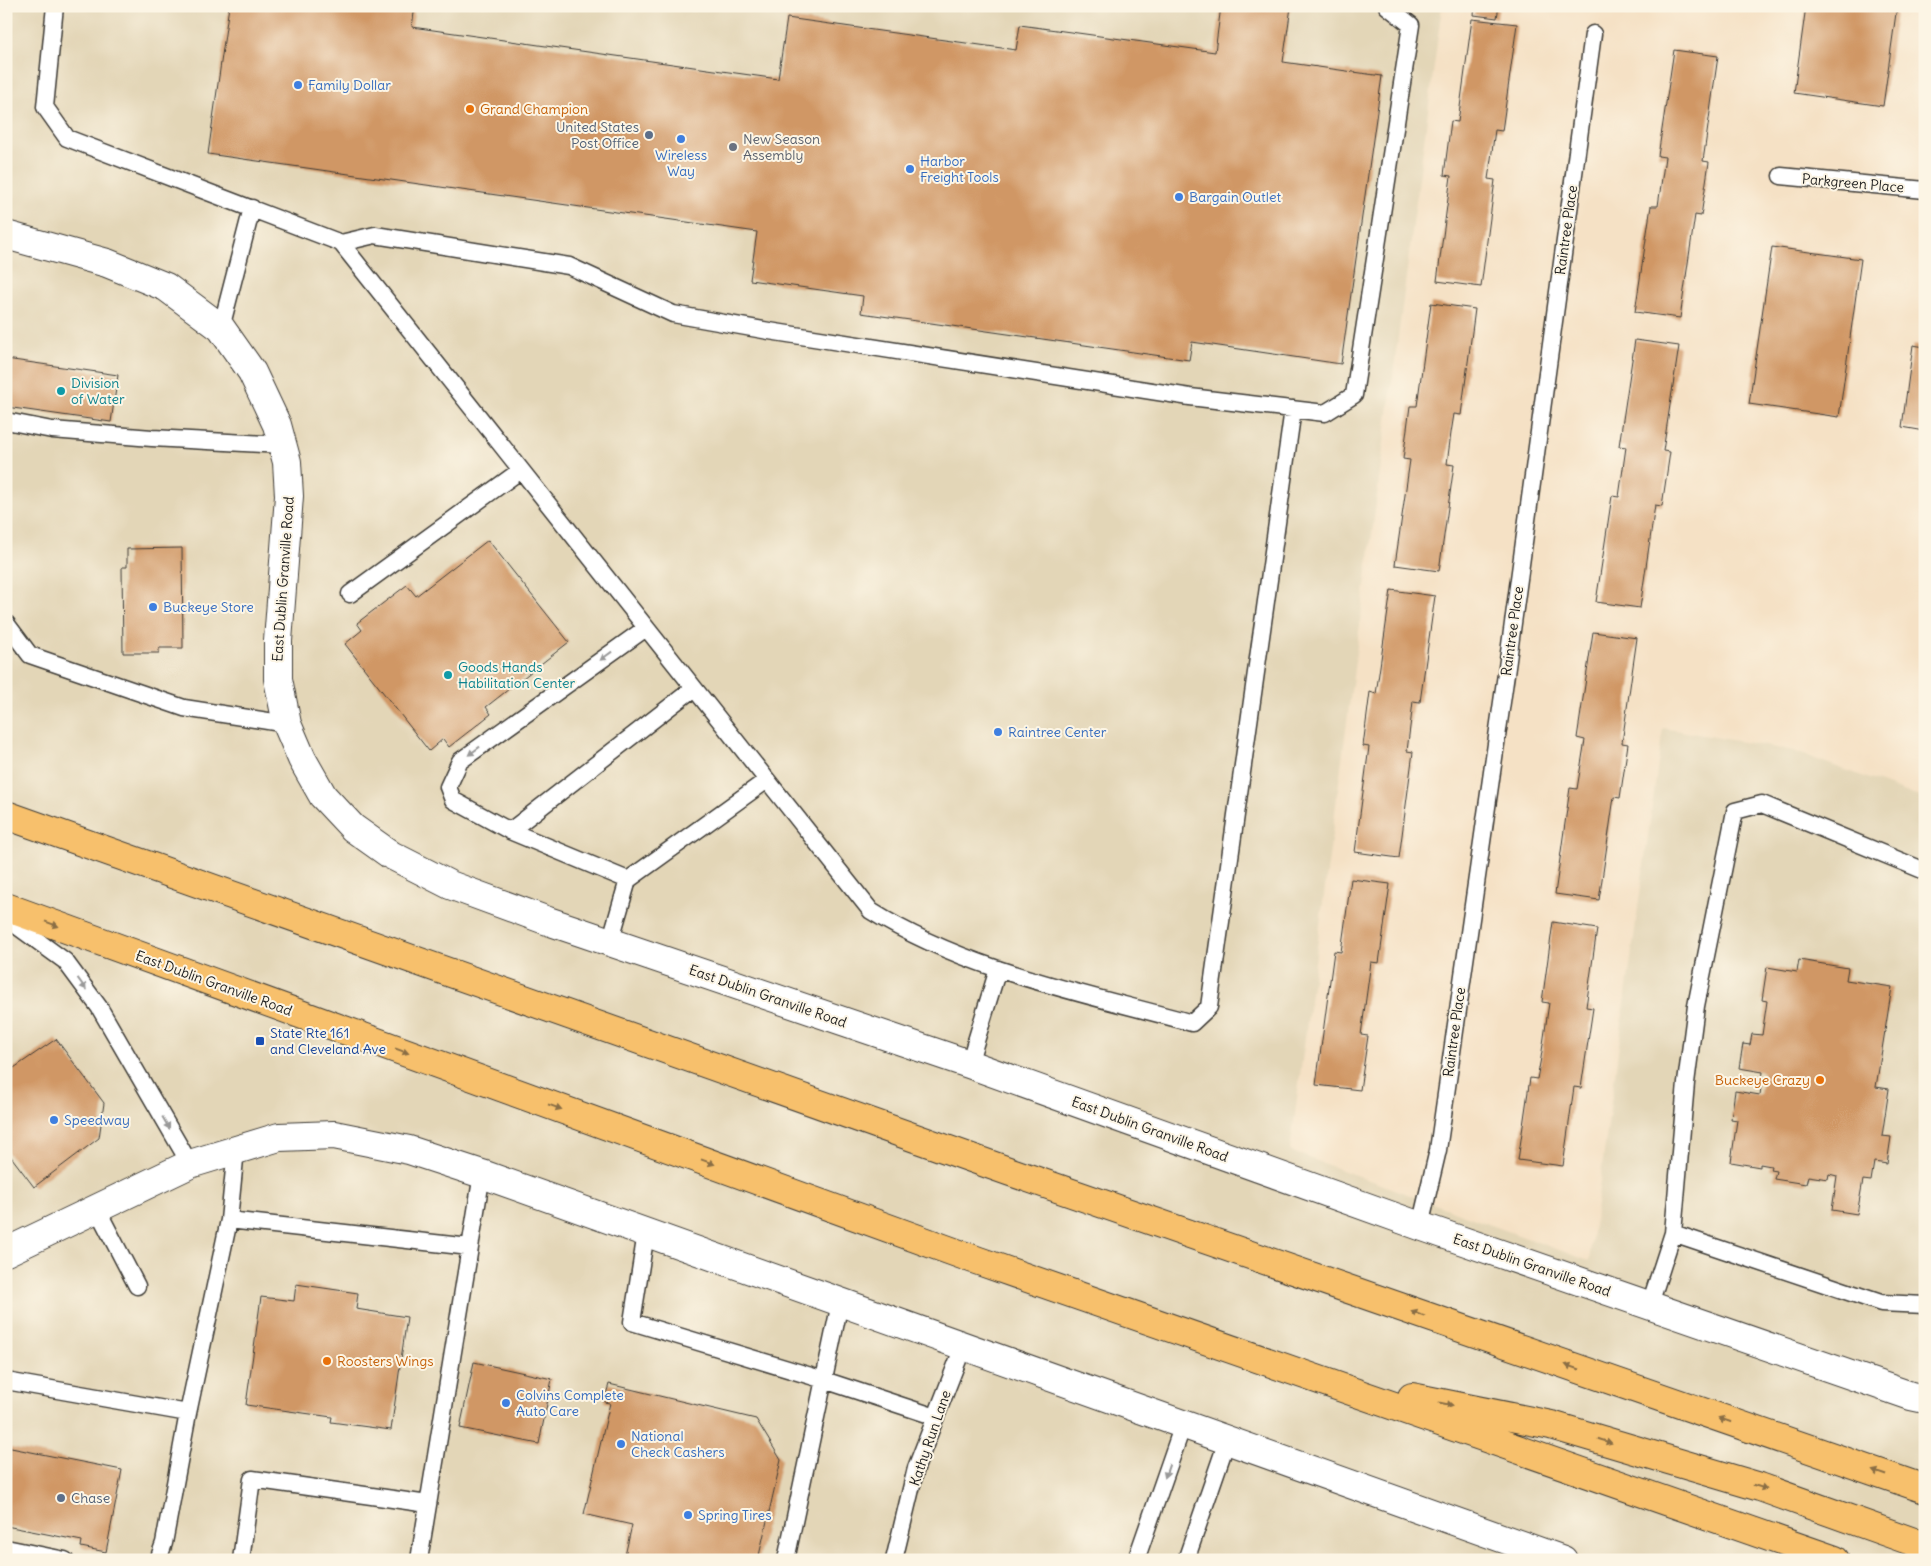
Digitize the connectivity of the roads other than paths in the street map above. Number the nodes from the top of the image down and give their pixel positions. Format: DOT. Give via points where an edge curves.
graph roads {
  1 [pos="55,6"];
  2 [pos="1387,6"];
  3 [pos="1593,34"];
  4 [pos="1781,176"];
  5 [pos="1925,190"];
  6 [pos="252,208"];
  7 [pos="6,235"];
  8 [pos="341,243"];
  9 [pos="221,328"];
  10 [pos="1293,409"];
  11 [pos="6,421"];
  12 [pos="283,444"];
  13 [pos="521,470"];
  14 [pos="350,594"];
  15 [pos="6,623"];
  16 [pos="646,628"];
  17 [pos="694,688"];
  18 [pos="287,724"];
  19 [pos="768,780"];
  20 [pos="6,814"];
  21 [pos="510,831"];
  22 [pos="1925,871"];
  23 [pos="628,880"];
  24 [pos="6,907"];
  25 [pos="6,918"];
  26 [pos="610,942"];
  27 [pos="998,969"];
  28 [pos="969,1064"];
  29 [pos="236,1149"];
  30 [pos="190,1164"];
  31 [pos="482,1174"];
  32 [pos="97,1209"];
  33 [pos="229,1220"];
  34 [pos="1420,1226"];
  35 [pos="646,1233"];
  36 [pos="1673,1233"];
  37 [pos="470,1247"];
  38 [pos="6,1252"];
  39 [pos="137,1286"];
  40 [pos="840,1303"];
  41 [pos="1925,1305"];
  42 [pos="1649,1306"];
  43 [pos="963,1347"];
  44 [pos="1313,1377"];
  45 [pos="824,1380"];
  46 [pos="6,1382"];
  47 [pos="1925,1399"];
  48 [pos="188,1413"];
  49 [pos="936,1417"];
  50 [pos="1184,1425"];
  51 [pos="1227,1441"];
  52 [pos="1925,1489"];
  53 [pos="428,1504"];
  54 [pos="1925,1546"];
  55 [pos="6,1548"];
  56 [pos="65,1560"];
  57 [pos="158,1560"];
  58 [pos="241,1560"];
  59 [pos="419,1560"];
  60 [pos="786,1560"];
  61 [pos="894,1560"];
  62 [pos="1136,1560"];
  63 [pos="1186,1560"];
  64 [pos="1563,1560"];
  65 [pos="1835,1560"];
  1 -- 6 [label="lane" via="45,107 67,138"];
  2 -- 10 [label="lane" via="1411,25 1354,395 1325,413"];
  3 -- 34 [label="lane, Raintree Place" via="1439,1140"];
  4 -- 5 [label="lane, Parkgreen Place"];
  6 -- 8 [label="lane"];
  6 -- 9 [label="lane"];
  7 -- 9 [label="street, East Dublin Granville Road" via="107,263 166,287"];
  8 -- 10 [label="lane" via="375,235 569,266 673,314 1190,397"];
  8 -- 13 [label="lane"];
  9 -- 12 [label="street, East Dublin Granville Road" via="252,372"];
  10 -- 27 [label="lane" via="1209,1007 1192,1023"];
  11 -- 12 [label="lane" via="52,430"];
  12 -- 18 [label="street, East Dublin Granville Road" via="289,496 278,679"];
  13 -- 14 [label="lane"];
  13 -- 16 [label="lane"];
  15 -- 18 [label="lane" via="30,655 184,708"];
  16 -- 17 [label="lane"];
  16 -- 21 [label="lane, one-way" via="460,761 448,787 453,800"];
  17 -- 19 [label="lane"];
  17 -- 21 [label="lane"];
  18 -- 26 [label="street, East Dublin Granville Road" via="302,760 323,796 352,828 391,855 450,885"];
  19 -- 23 [label="lane"];
  19 -- 27 [label="lane" via="871,911 901,930"];
  52 -- 20 [label="main road, one-way" via="1008,1171"];
  21 -- 23 [label="lane"];
  22 -- 36 [label="lane" via="1762,804 1735,811 1696,1006"];
  23 -- 26 [label="lane"];
  24 -- 44 [label="main road, East Dublin Granville Road, one-way" via="976,1260"];
  25 -- 30 [label="lane, one-way" via="65,961 99,1007"];
  26 -- 28 [label="street, East Dublin Granville Road"];
  27 -- 28 [label="lane"];
  28 -- 34 [label="street, East Dublin Granville Road"];
  29 -- 30 [label="street"];
  29 -- 31 [label="street" via="279,1137 334,1135 409,1150"];
  29 -- 33 [label="lane"];
  30 -- 32 [label="street"];
  31 -- 35 [label="street"];
  31 -- 37 [label="lane"];
  32 -- 38 [label="street"];
  32 -- 39 [label="lane"];
  33 -- 37 [label="lane"];
  33 -- 48 [label="lane"];
  34 -- 42 [label="street, East Dublin Granville Road"];
  35 -- 40 [label="street"];
  35 -- 45 [label="lane" via="632,1322"];
  36 -- 41 [label="lane" via="1881,1303"];
  36 -- 42 [label="lane"];
  37 -- 53 [label="lane"];
  40 -- 43 [label="street"];
  40 -- 45 [label="lane"];
  42 -- 47 [label="street, East Dublin Granville Road"];
  43 -- 49 [label="lane, Kathy Run Lane"];
  43 -- 50 [label="street"];
  44 -- 54 [label="main road, one-way" via="1551,1425 1760,1487"];
  44 -- 65 [label="main road, East Dublin Granville Road"];
  45 -- 49 [label="lane"];
  45 -- 60 [label="lane"];
  46 -- 48 [label="lane"];
  48 -- 57 [label="lane"];
  49 -- 61 [label="lane, Kathy Run Lane" via="916,1468"];
  50 -- 51 [label="street"];
  50 -- 62 [label="lane, one-way"];
  51 -- 63 [label="lane"];
  51 -- 64 [label="street"];
  53 -- 58 [label="lane" via="252,1479"];
  53 -- 59 [label="lane"];
  55 -- 56 [label="lane"];
}
